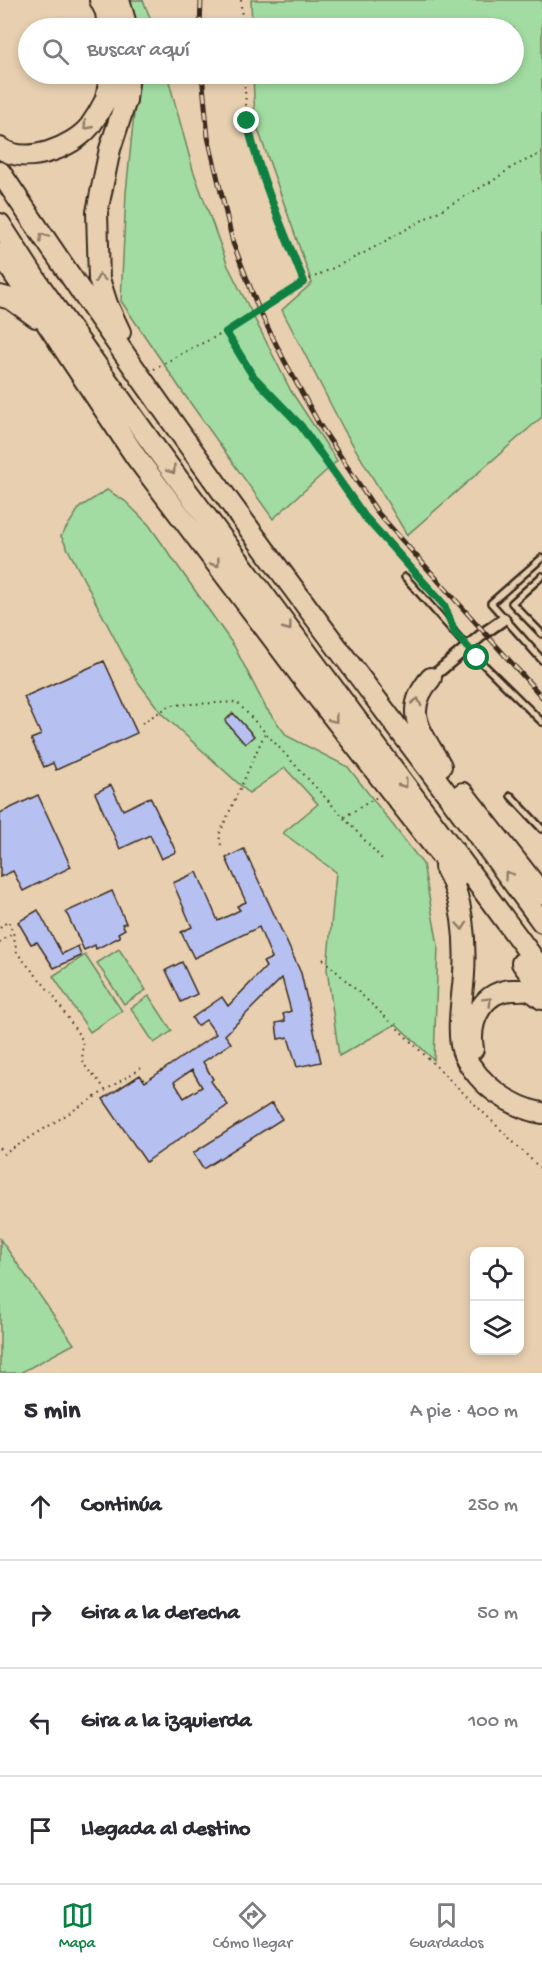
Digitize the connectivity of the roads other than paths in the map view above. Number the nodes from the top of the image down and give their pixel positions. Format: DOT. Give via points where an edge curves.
graph roads {
  1 [pos="100,0"];
  2 [pos="119,0"];
  3 [pos="107,18"];
  4 [pos="124,18"];
  5 [pos="108,84"];
  6 [pos="128,84"];
  7 [pos="0,148"];
  8 [pos="0,172"];
  9 [pos="0,224"];
  10 [pos="0,253"];
  11 [pos="40,286"];
  12 [pos="0,296"];
  13 [pos="61,346"];
  14 [pos="139,373"];
  15 [pos="181,516"];
  16 [pos="542,558"];
  17 [pos="542,576"];
  18 [pos="405,577"];
  19 [pos="504,619"];
  20 [pos="542,634"];
  21 [pos="468,647"];
  22 [pos="542,660"];
  23 [pos="431,678"];
  24 [pos="380,703"];
  25 [pos="542,722"];
  26 [pos="441,766"];
  27 [pos="511,795"];
  28 [pos="542,829"];
  29 [pos="423,835"];
  30 [pos="542,894"];
  31 [pos="542,922"];
  32 [pos="542,970"];
  33 [pos="542,990"];
  34 [pos="542,999"];
  35 [pos="540,1112"];
  1 -- 3 [label="highway"];
  2 -- 4 [label="highway"];
  5 -- 7 [label="highway, one-way" via="106,99 89,127 65,145 24,156"];
  14 -- 6 [label="highway, one-way" via="106,304 99,279 97,212"];
  14 -- 8 [label="highway, one-way"];
  9 -- 11 [label="highway"];
  10 -- 13 [label="highway"];
  11 -- 15 [label="highway"];
  11 -- 32 [label="highway, one-way"];
  12 -- 13 [label="highway" via="38,318"];
  13 -- 15 [label="highway"];
  14 -- 24 [label="highway"];
  15 -- 29 [label="highway, one-way"];
  16 -- 19 [label="lane" via="491,603"];
  17 -- 20 [label="lane" via="512,603"];
  18 -- 21 [label="lane"];
  19 -- 21 [label="street"];
  19 -- 22 [label="lane"];
  21 -- 23 [label="street"];
  21 -- 25 [label="lane"];
  26 -- 23 [label="highway, one-way" via="414,710 422,688"];
  24 -- 26 [label="highway"];
  31 -- 24 [label="highway, one-way"];
  26 -- 30 [label="highway"];
  27 -- 28 [label="lane"];
  29 -- 33 [label="highway"];
  29 -- 35 [label="highway, one-way" via="451,878 462,918 465,972 459,1023 463,1054 486,1086 515,1105"];
  35 -- 34 [label="highway, one-way" via="524,1095 484,1068 473,1047 471,1030 479,1010 495,994 530,990"];
}
